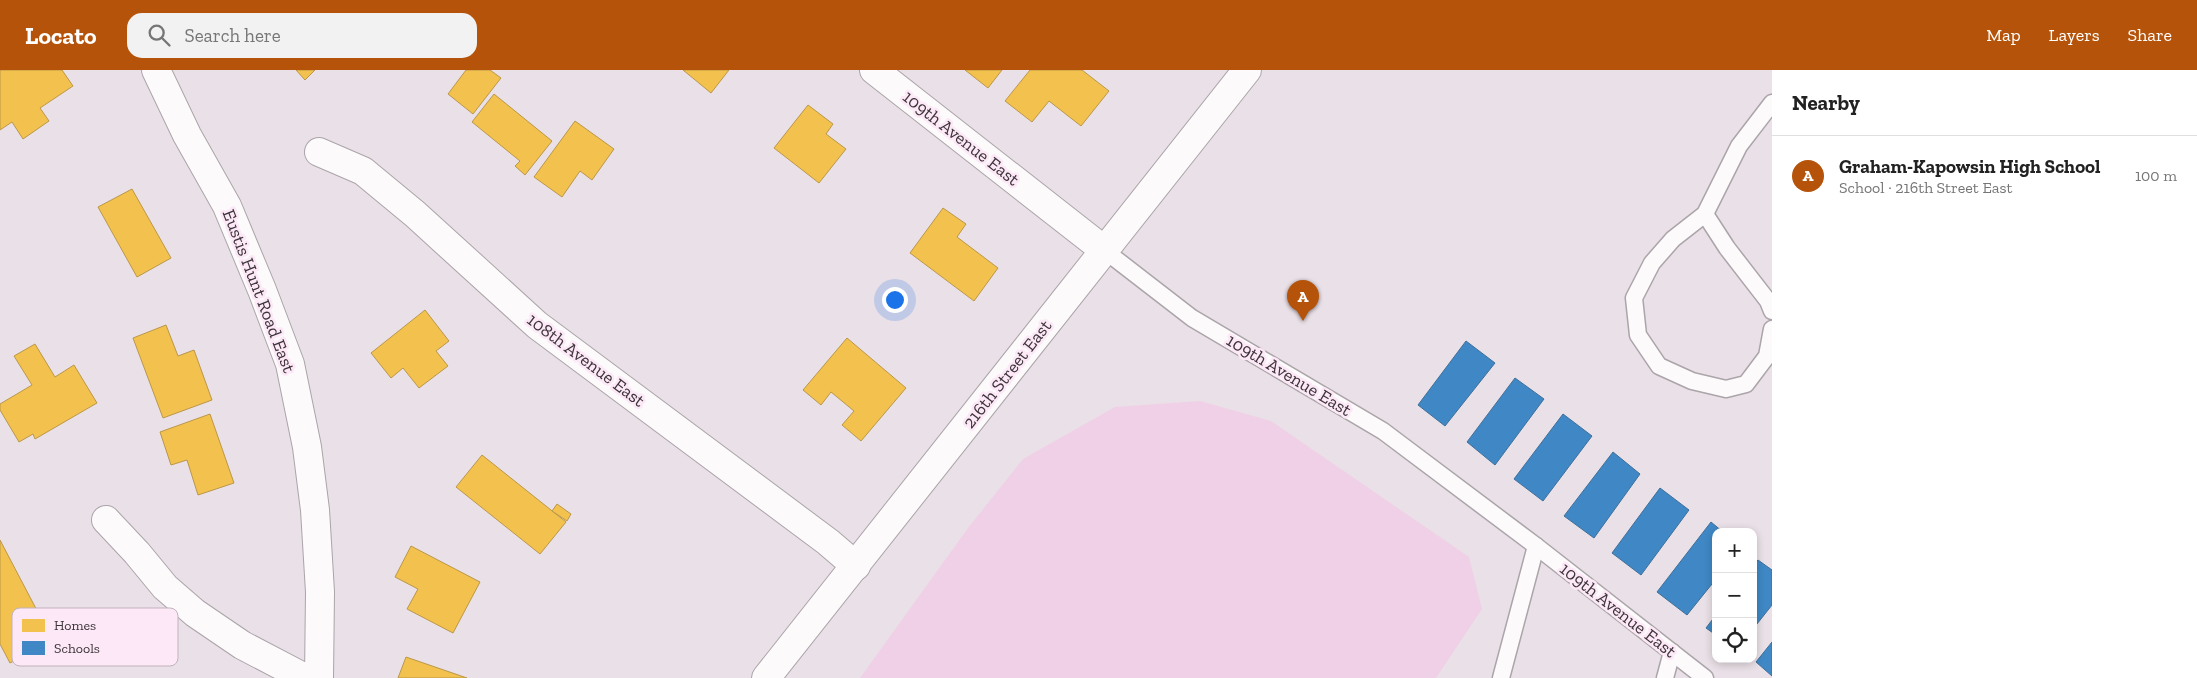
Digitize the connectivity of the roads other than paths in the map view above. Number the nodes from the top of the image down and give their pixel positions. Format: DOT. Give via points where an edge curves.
graph roads {
  1 [pos="156,70"];
  2 [pos="874,70"];
  3 [pos="1248,70"];
  4 [pos="1772,103"];
  5 [pos="319,152"];
  6 [pos="1705,214"];
  7 [pos="1104,250"];
  8 [pos="1772,311"];
  9 [pos="1772,329"];
  10 [pos="106,520"];
  11 [pos="1536,546"];
  12 [pos="856,566"];
  13 [pos="1672,652"];
  14 [pos="305,678"];
  15 [pos="319,678"];
  16 [pos="766,678"];
  17 [pos="1501,678"];
  18 [pos="1665,678"];
  19 [pos="1705,678"];
  1 -- 15 [label="street, Eustis Hunt Road East" via="187,135 227,206 290,364 307,447 315,510 320,592"];
  2 -- 7 [label="street, 109th Avenue East"];
  3 -- 7 [label="street, 216th Street East"];
  4 -- 6 [label="lane" via="1739,146"];
  5 -- 12 [label="street, 108th Avenue East" via="363,171 537,325"];
  6 -- 8 [label="lane"];
  6 -- 9 [label="lane" via="1673,239 1652,263 1634,298 1638,335 1659,366 1692,381 1726,388 1746,384 1767,356"];
  7 -- 11 [label="lane, 109th Avenue East" via="1192,318 1382,432"];
  7 -- 12 [label="street, 216th Street East"];
  10 -- 14 [label="street" via="165,587 195,613 242,645"];
  11 -- 13 [label="lane, 109th Avenue East"];
  11 -- 17 [label="lane"];
  12 -- 16 [label="street, 216th Street East"];
  13 -- 18 [label="lane"];
  13 -- 19 [label="lane, 109th Avenue East"];
}
